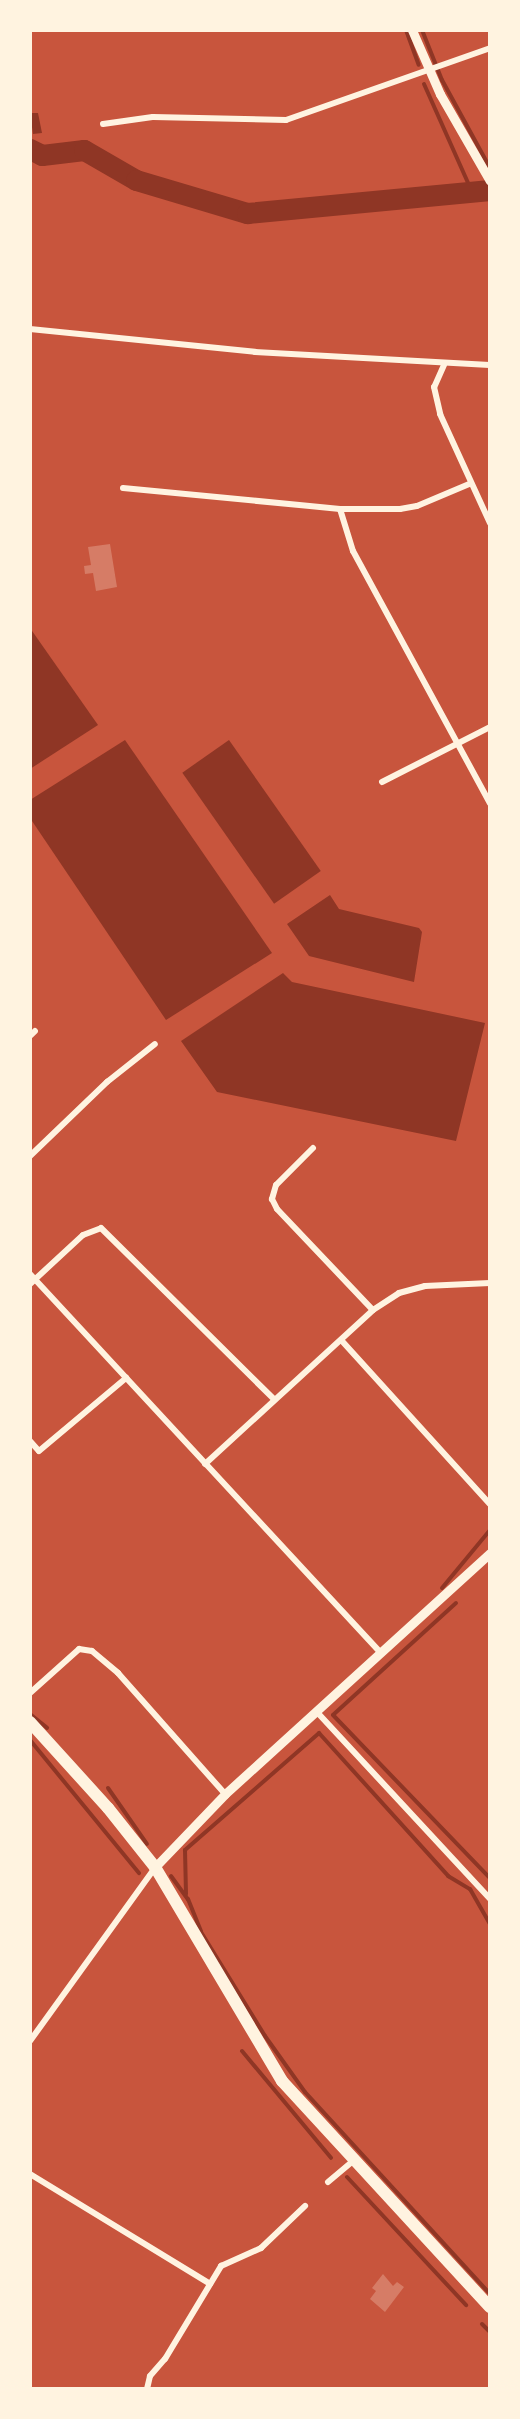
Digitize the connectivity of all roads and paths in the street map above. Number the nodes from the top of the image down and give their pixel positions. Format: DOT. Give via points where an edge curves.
graph roads {
  1 [pos="412,30"];
  2 [pos="490,48"];
  3 [pos="428,69"];
  4 [pos="103,124"];
  5 [pos="490,181"];
  6 [pos="30,329"];
  7 [pos="444,365"];
  8 [pos="490,365"];
  9 [pos="469,484"];
  10 [pos="123,488"];
  11 [pos="340,509"];
  12 [pos="490,523"];
  13 [pos="490,727"];
  14 [pos="459,740"];
  15 [pos="382,782"];
  16 [pos="490,803"];
  17 [pos="155,1044"];
  18 [pos="313,1148"];
  19 [pos="30,1156"];
  20 [pos="32,1279"];
  21 [pos="490,1282"];
  22 [pos="373,1310"];
  23 [pos="342,1341"];
  24 [pos="126,1378"];
  25 [pos="274,1399"];
  26 [pos="30,1442"];
  27 [pos="205,1464"];
  28 [pos="490,1504"];
  29 [pos="490,1552"];
  30 [pos="381,1653"];
  31 [pos="30,1693"];
  32 [pos="316,1711"];
  33 [pos="30,1722"];
  34 [pos="225,1794"];
  35 [pos="155,1867"];
  36 [pos="490,1899"];
  37 [pos="30,2041"];
  38 [pos="353,2161"];
  39 [pos="30,2174"];
  40 [pos="328,2182"];
  41 [pos="305,2206"];
  42 [pos="210,2284"];
  43 [pos="490,2307"];
  44 [pos="147,2389"];
  1 -- 3 [label="street"];
  2 -- 3 [label="street"];
  3 -- 4 [label="street" via="286,120 153,117"];
  3 -- 5 [label="street"];
  6 -- 7 [label="street" via="255,352"];
  7 -- 8 [label="street"];
  7 -- 9 [label="street" via="434,387"];
  9 -- 11 [label="street" via="417,507"];
  9 -- 12 [label="street"];
  10 -- 11 [label="street"];
  11 -- 14 [label="street" via="353,551"];
  13 -- 14 [label="street"];
  14 -- 15 [label="street"];
  14 -- 16 [label="street"];
  17 -- 19 [label="street" via="107,1082"];
  18 -- 22 [label="street" via="276,1185 272,1199 284,1217"];
  20 -- 24 [label="street"];
  20 -- 25 [label="street" via="83,1235 101,1228"];
  21 -- 22 [label="street" via="425,1286 399,1293"];
  22 -- 23 [label="street"];
  23 -- 25 [label="street"];
  23 -- 28 [label="street"];
  24 -- 26 [label="street" via="39,1451"];
  24 -- 27 [label="street"];
  25 -- 27 [label="street"];
  27 -- 30 [label="street"];
  29 -- 30 [label="street"];
  30 -- 32 [label="street"];
  31 -- 34 [label="street" via="79,1649 92,1650 118,1673"];
  32 -- 34 [label="street"];
  32 -- 36 [label="street"];
  33 -- 35 [label="main road"];
  34 -- 35 [label="street"];
  35 -- 37 [label="street"];
  35 -- 38 [label="main road" via="282,2081"];
  38 -- 40 [label="street"];
  38 -- 43 [label="main road"];
  39 -- 42 [label="street"];
  41 -- 42 [label="street" via="261,2248 226,2261"];
  42 -- 44 [label="street" via="165,2359 150,2376"];
}
